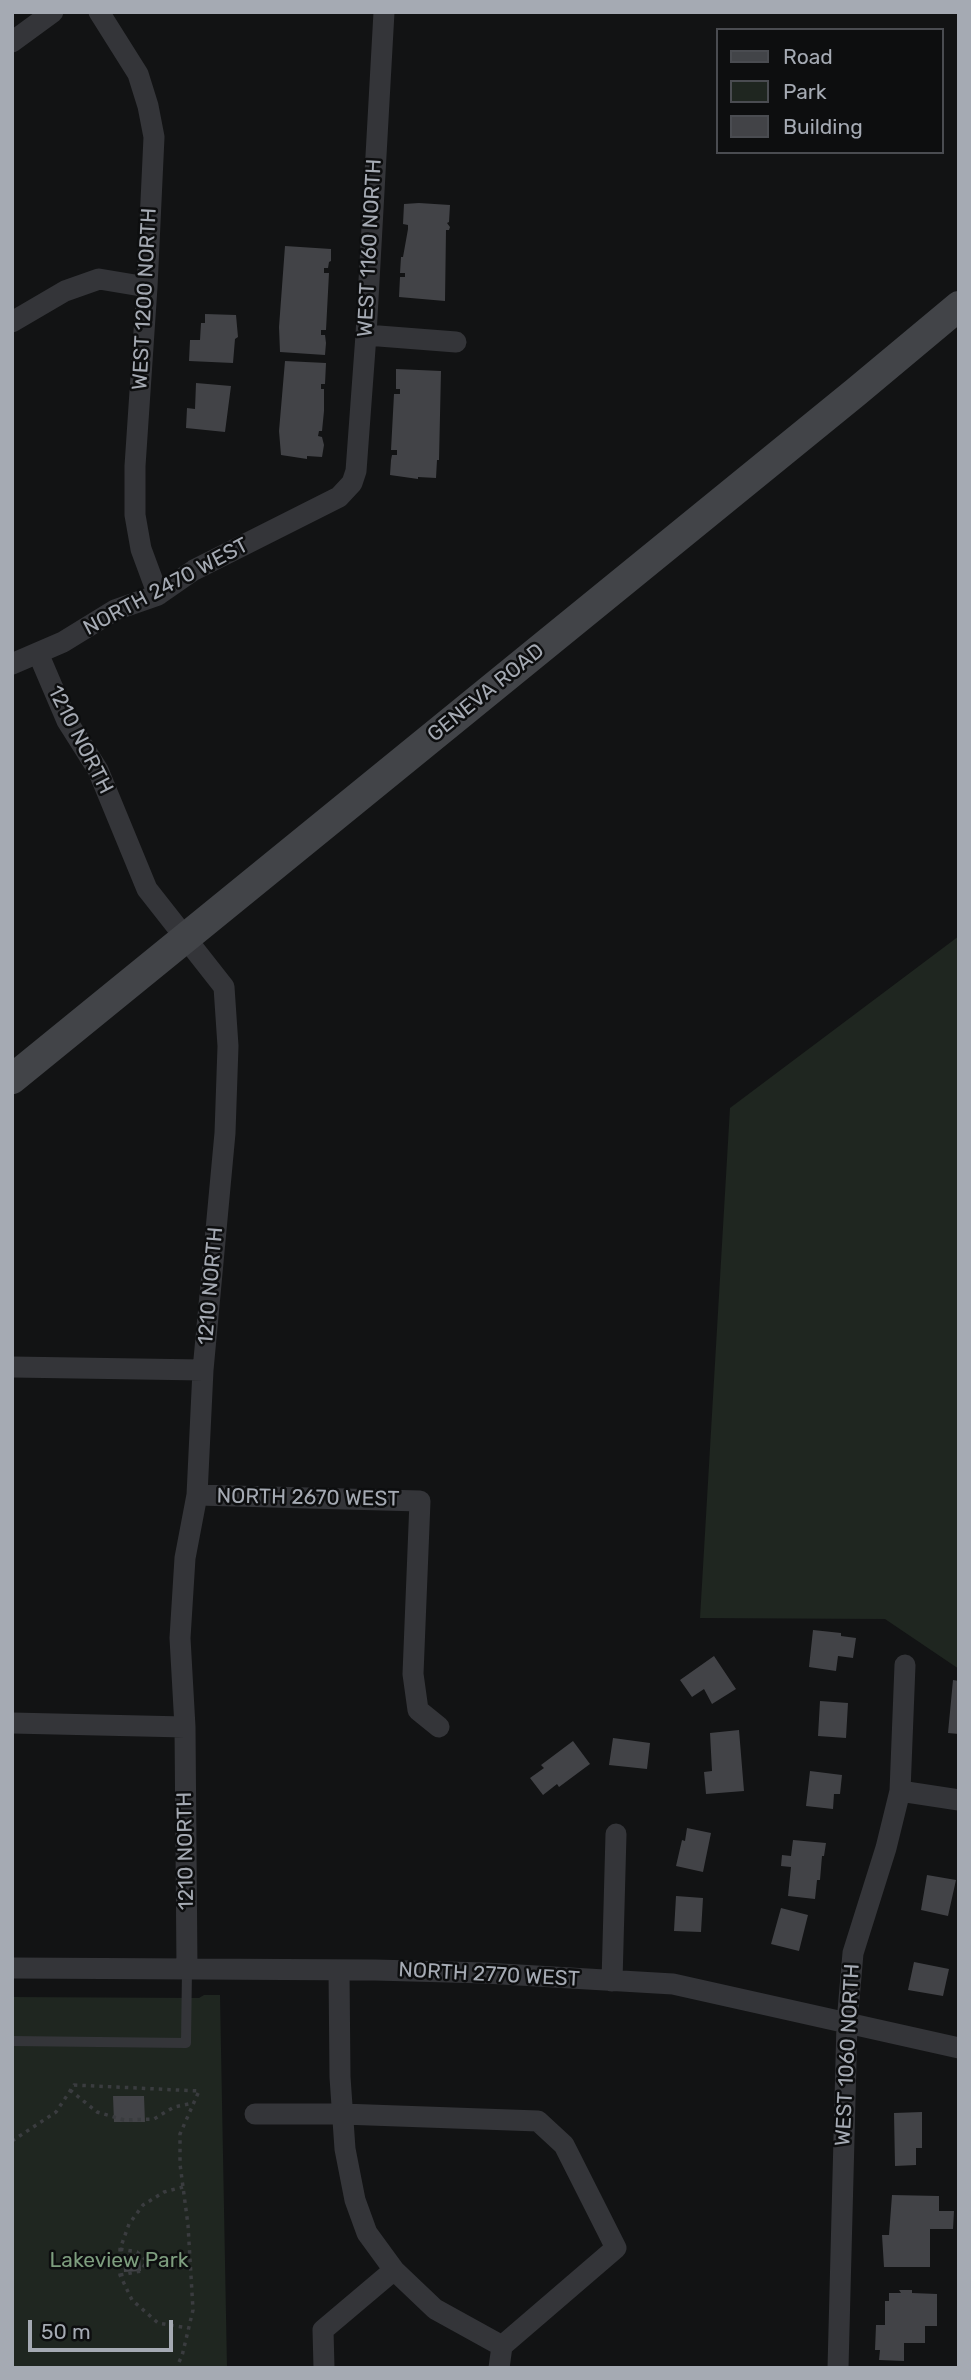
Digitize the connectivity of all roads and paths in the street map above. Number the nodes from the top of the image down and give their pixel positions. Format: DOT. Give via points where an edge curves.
graph roads {
  1 [pos="53,12"];
  2 [pos="99,12"];
  3 [pos="384,12"];
  4 [pos="12,42"];
  5 [pos="147,287"];
  6 [pos="959,306"];
  7 [pos="12,322"];
  8 [pos="366,335"];
  9 [pos="456,342"];
  10 [pos="352,483"];
  11 [pos="158,595"];
  12 [pos="38,653"];
  13 [pos="12,664"];
  14 [pos="187,938"];
  15 [pos="12,1079"];
  16 [pos="12,1367"];
  17 [pos="204,1370"];
  18 [pos="197,1496"];
  19 [pos="905,1665"];
  20 [pos="12,1723"];
  21 [pos="185,1727"];
  22 [pos="439,1727"];
  23 [pos="900,1791"];
  24 [pos="959,1800"];
  25 [pos="616,1834"];
  26 [pos="12,1968"];
  27 [pos="187,1969"];
  28 [pos="339,1969"];
  29 [pos="612,1981"];
  30 [pos="847,2023"];
  31 [pos="12,2041"];
  32 [pos="959,2048"];
  33 [pos="70,2090"];
  34 [pos="193,2103"];
  35 [pos="255,2114"];
  36 [pos="342,2114"];
  37 [pos="12,2141"];
  38 [pos="183,2187"];
  39 [pos="120,2249"];
  40 [pos="190,2258"];
  41 [pos="147,2261"];
  42 [pos="394,2270"];
  43 [pos="120,2275"];
  44 [pos="188,2328"];
  45 [pos="502,2346"];
  46 [pos="176,2368"];
  47 [pos="324,2368"];
  48 [pos="499,2368"];
  49 [pos="838,2368"];
  1 -- 4 [label="street"];
  2 -- 5 [label="street, WEST 1200 NORTH" via="138,74 154,137"];
  3 -- 8 [label="street, WEST 1160 NORTH"];
  5 -- 7 [label="street" via="99,279 65,291"];
  5 -- 11 [label="street, WEST 1200 NORTH" via="135,515 141,549"];
  6 -- 14 [label="main road, GENEVA ROAD"];
  8 -- 9 [label="street"];
  8 -- 10 [label="street, WEST 1160 NORTH"];
  10 -- 11 [label="street, NORTH 2470 WEST" via="339,497 194,570"];
  11 -- 12 [label="street, NORTH 2470 WEST" via="115,610"];
  12 -- 13 [label="street, NORTH 2470 WEST"];
  12 -- 14 [label="street, 1210 NORTH" via="67,721 99,771 147,889"];
  14 -- 15 [label="main road, GENEVA ROAD"];
  14 -- 17 [label="street, 1210 NORTH" via="224,987 228,1046"];
  16 -- 17 [label="street"];
  17 -- 18 [label="street, 1210 NORTH"];
  18 -- 21 [label="street, 1210 NORTH" via="185,1558 180,1638"];
  18 -- 22 [label="street, NORTH 2670 WEST" via="420,1501 413,1674 418,1710"];
  19 -- 23 [label="street, WEST 1060 NORTH"];
  20 -- 21 [label="street"];
  21 -- 27 [label="street, 1210 NORTH"];
  23 -- 24 [label="street"];
  23 -- 30 [label="street, WEST 1060 NORTH" via="853,1953"];
  25 -- 29 [label="street"];
  26 -- 27 [label="street, NORTH 2770 WEST"];
  27 -- 28 [label="street, NORTH 2770 WEST"];
  27 -- 31 [label="lane" via="186,2043"];
  28 -- 29 [label="street, NORTH 2770 WEST"];
  28 -- 36 [label="street"];
  29 -- 30 [label="street, NORTH 2770 WEST" via="673,1984"];
  30 -- 32 [label="street, NORTH 2770 WEST"];
  30 -- 49 [label="street, WEST 1060 NORTH"];
  33 -- 34 [label="path" via="97,2112 124,2120 153,2119"];
  33 -- 34 [label="path" via="74,2085 199,2091"];
  33 -- 37 [label="path" via="56,2112"];
  34 -- 38 [label="path" via="180,2134"];
  35 -- 36 [label="street"];
  36 -- 42 [label="street" via="355,2200 367,2233"];
  36 -- 45 [label="street" via="538,2121 564,2144 617,2248"];
  38 -- 39 [label="path" via="143,2205 129,2224"];
  38 -- 40 [label="path"];
  39 -- 41 [label="path" via="137,2252"];
  39 -- 43 [label="path"];
  40 -- 41 [label="path"];
  40 -- 44 [label="path" via="193,2310"];
  41 -- 43 [label="path" via="141,2271"];
  42 -- 45 [label="street" via="435,2309"];
  42 -- 47 [label="street" via="323,2330"];
  43 -- 44 [label="path" via="132,2300 158,2323"];
  44 -- 46 [label="path"];
  45 -- 48 [label="street"];
}
